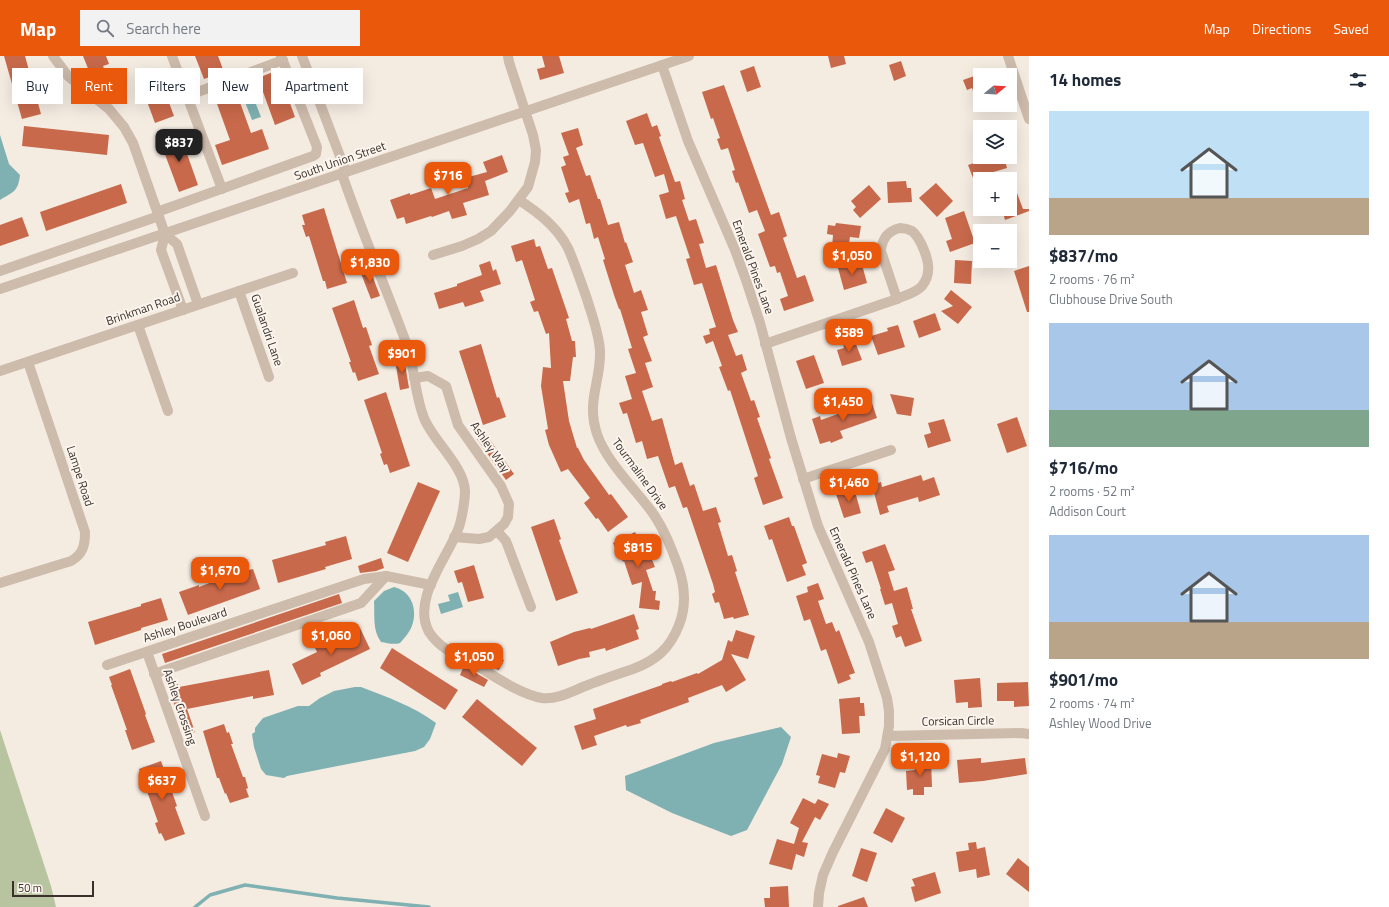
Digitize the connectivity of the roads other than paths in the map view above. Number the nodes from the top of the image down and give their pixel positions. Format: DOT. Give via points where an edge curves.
graph roads {
  1 [pos="53,56"];
  2 [pos="172,56"];
  3 [pos="302,56"];
  4 [pos="508,56"];
  5 [pos="689,56"];
  6 [pos="1008,56"];
  7 [pos="282,58"];
  8 [pos="662,65"];
  9 [pos="176,68"];
  10 [pos="200,91"];
  11 [pos="190,104"];
  12 [pos="525,112"];
  13 [pos="1029,119"];
  14 [pos="344,173"];
  15 [pos="222,190"];
  16 [pos="519,200"];
  17 [pos="158,214"];
  18 [pos="165,234"];
  19 [pos="433,256"];
  20 [pos="0,270"];
  21 [pos="294,273"];
  22 [pos="0,289"];
  23 [pos="239,291"];
  24 [pos="897,299"];
  25 [pos="198,304"];
  26 [pos="182,310"];
  27 [pos="138,325"];
  28 [pos="766,344"];
  29 [pos="28,362"];
  30 [pos="0,371"];
  31 [pos="269,378"];
  32 [pos="414,378"];
  33 [pos="168,411"];
  34 [pos="891,450"];
  35 [pos="803,479"];
  36 [pos="497,531"];
  37 [pos="454,537"];
  38 [pos="386,576"];
  39 [pos="0,584"];
  40 [pos="431,585"];
  41 [pos="531,607"];
  42 [pos="147,652"];
  43 [pos="107,665"];
  44 [pos="154,674"];
  45 [pos="1029,734"];
  46 [pos="888,736"];
  47 [pos="204,816"];
  48 [pos="818,907"];
  1 -- 17 [label="street" via="68,76 108,109 124,127 133,143"];
  2 -- 9 [label="street"];
  3 -- 14 [label="street"];
  4 -- 12 [label="street"];
  5 -- 8 [label="street, South Union Street"];
  6 -- 13 [label="street"];
  7 -- 10 [label="street"];
  7 -- 15 [label="street, South Union Street" via="317,151 313,156"];
  8 -- 12 [label="street, South Union Street"];
  8 -- 28 [label="street, Emerald Pines Lane" via="688,141 735,250"];
  11 -- 15 [label="street"];
  12 -- 14 [label="street, South Union Street"];
  12 -- 16 [label="street" via="536,150 528,187"];
  14 -- 18 [label="street, South Union Street"];
  14 -- 32 [label="street" via="356,213 409,352"];
  15 -- 17 [label="street, South Union Street"];
  16 -- 19 [label="street" via="491,231"];
  16 -- 40 [label="street, Tourmaline Drive" via="553,226 574,260 597,330 600,348 600,362 592,403 593,421 604,448 662,527 669,542 682,577 685,602 683,614 668,646 655,658 641,666 567,694 543,698 523,692 446,650 431,635 424,619 424,601"];
  17 -- 18 [label="street"];
  17 -- 20 [label="street, South Union Street"];
  18 -- 22 [label="street, South Union Street"];
  18 -- 25 [label="street" via="177,244"];
  18 -- 26 [label="street" via="162,250"];
  21 -- 23 [label="street, Brinkman Road"];
  23 -- 25 [label="street, Brinkman Road"];
  23 -- 31 [label="street, Gualandri Lane"];
  24 -- 24 [label="street" via="921,287 928,271 920,240 912,231 905,228 889,232 881,251"];
  24 -- 28 [label="street"];
  25 -- 26 [label="street, Brinkman Road"];
  26 -- 27 [label="street, Brinkman Road"];
  27 -- 29 [label="street, Brinkman Road"];
  27 -- 33 [label="street"];
  28 -- 35 [label="street, Emerald Pines Lane"];
  29 -- 30 [label="street, Brinkman Road"];
  29 -- 39 [label="street, Lampe Road" via="85,532 85,541 83,550 71,561"];
  32 -- 36 [label="street, Ashley Way" via="428,376 446,386 458,425 501,486 509,504 508,517"];
  32 -- 37 [label="street" via="424,420 453,462 465,490 460,525"];
  34 -- 35 [label="street"];
  35 -- 46 [label="street, Emerald Pines Lane" via="818,526 857,611 881,677 889,711"];
  36 -- 37 [label="street" via="489,537 479,539"];
  36 -- 41 [label="street" via="506,541"];
  37 -- 40 [label="street"];
  38 -- 40 [label="street, Ashley Boulevard"];
  38 -- 42 [label="street, Ashley Boulevard" via="364,579"];
  38 -- 44 [label="street" via="361,603"];
  42 -- 43 [label="street, Ashley Boulevard"];
  42 -- 44 [label="street, Ashley Crossing"];
  44 -- 47 [label="street, Ashley Crossing"];
  45 -- 46 [label="street, Corsican Circle"];
  46 -- 48 [label="street, Emerald Pines Lane" via="880,759 823,874"];
}
